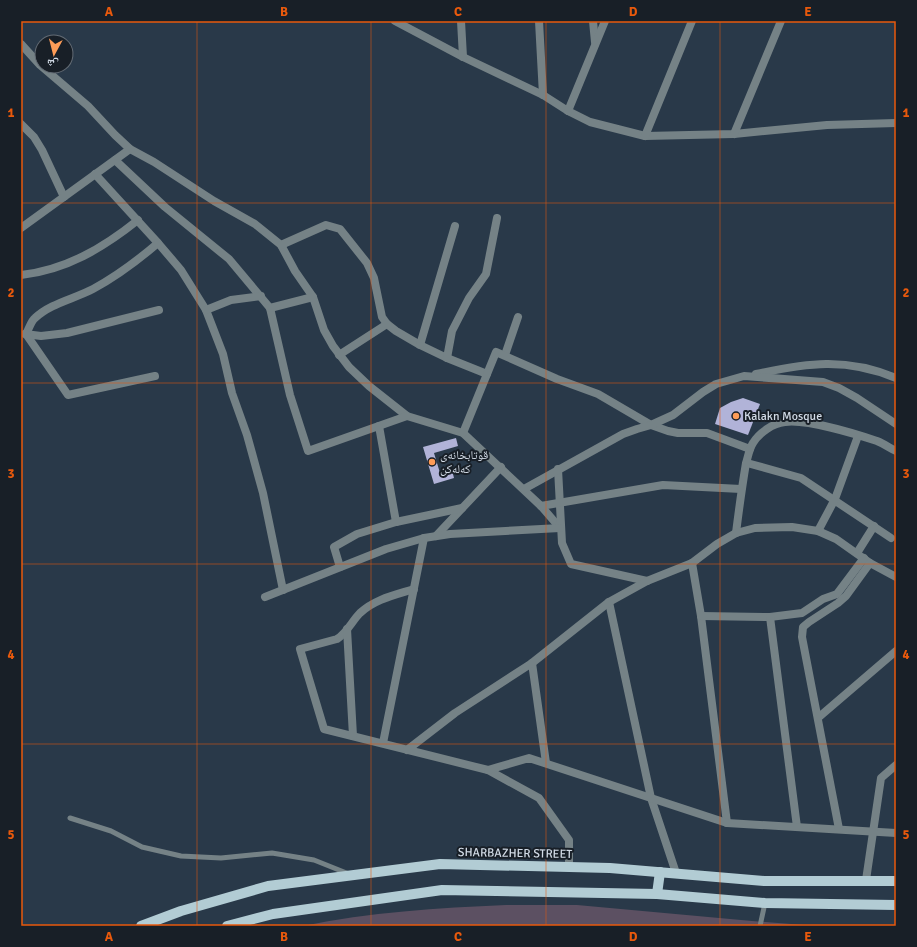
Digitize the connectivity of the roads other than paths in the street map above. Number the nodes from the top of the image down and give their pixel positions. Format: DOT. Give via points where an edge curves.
graph roads {
  1 [pos="395,21"];
  2 [pos="461,21"];
  3 [pos="539,21"];
  4 [pos="593,21"];
  5 [pos="605,21"];
  6 [pos="692,21"];
  7 [pos="781,21"];
  8 [pos="21,44"];
  9 [pos="595,46"];
  10 [pos="462,57"];
  11 [pos="544,95"];
  12 [pos="568,111"];
  13 [pos="896,123"];
  14 [pos="21,124"];
  15 [pos="734,134"];
  16 [pos="645,136"];
  17 [pos="130,149"];
  18 [pos="115,160"];
  19 [pos="95,174"];
  20 [pos="64,197"];
  21 [pos="497,218"];
  22 [pos="138,220"];
  23 [pos="456,226"];
  24 [pos="21,228"];
  25 [pos="158,243"];
  26 [pos="281,244"];
  27 [pos="21,275"];
  28 [pos="261,296"];
  29 [pos="313,297"];
  30 [pos="270,308"];
  31 [pos="158,310"];
  32 [pos="206,310"];
  33 [pos="518,317"];
  34 [pos="387,324"];
  35 [pos="24,334"];
  36 [pos="420,344"];
  37 [pos="339,355"];
  38 [pos="504,356"];
  39 [pos="447,358"];
  40 [pos="487,374"];
  41 [pos="155,376"];
  42 [pos="744,376"];
  43 [pos="896,378"];
  44 [pos="407,416"];
  45 [pos="896,424"];
  46 [pos="651,425"];
  47 [pos="379,426"];
  48 [pos="464,433"];
  49 [pos="858,436"];
  50 [pos="750,449"];
  51 [pos="896,451"];
  52 [pos="747,463"];
  53 [pos="501,467"];
  54 [pos="558,469"];
  55 [pos="524,489"];
  56 [pos="741,489"];
  57 [pos="835,500"];
  58 [pos="559,503"];
  59 [pos="541,506"];
  60 [pos="462,508"];
  61 [pos="396,522"];
  62 [pos="874,526"];
  63 [pos="560,528"];
  64 [pos="818,531"];
  65 [pos="736,533"];
  66 [pos="436,536"];
  67 [pos="424,538"];
  68 [pos="891,538"];
  69 [pos="857,553"];
  70 [pos="867,560"];
  71 [pos="692,563"];
  72 [pos="340,567"];
  73 [pos="896,577"];
  74 [pos="647,582"];
  75 [pos="414,589"];
  76 [pos="283,590"];
  77 [pos="265,597"];
  78 [pos="608,602"];
  79 [pos="701,616"];
  80 [pos="770,617"];
  81 [pos="347,628"];
  82 [pos="896,651"];
  83 [pos="532,663"];
  84 [pos="819,717"];
  85 [pos="353,736"];
  86 [pos="383,743"];
  87 [pos="407,750"];
  88 [pos="546,763"];
  89 [pos="896,765"];
  90 [pos="488,770"];
  91 [pos="893,772"];
  92 [pos="651,798"];
  93 [pos="70,818"];
  94 [pos="727,823"];
  95 [pos="797,827"];
  96 [pos="839,829"];
  97 [pos="875,831"];
  98 [pos="896,833"];
  99 [pos="569,867"];
  100 [pos="660,872"];
  101 [pos="676,873"];
  102 [pos="354,875"];
  103 [pos="866,880"];
  104 [pos="896,881"];
  105 [pos="657,894"];
  106 [pos="764,903"];
  107 [pos="896,906"];
  108 [pos="141,926"];
  109 [pos="227,926"];
  110 [pos="760,926"];
  1 -- 10 [label="street"];
  2 -- 10 [label="street"];
  3 -- 11 [label="street"];
  4 -- 9 [label="street"];
  5 -- 9 [label="street"];
  6 -- 16 [label="street"];
  7 -- 15 [label="street"];
  8 -- 17 [label="street"];
  9 -- 12 [label="street"];
  10 -- 11 [label="street"];
  11 -- 12 [label="street"];
  12 -- 16 [label="street" via="590,122"];
  13 -- 15 [label="street" via="827,125"];
  14 -- 20 [label="street" via="42,150"];
  15 -- 16 [label="street"];
  17 -- 18 [label="street"];
  17 -- 26 [label="street" via="254,224"];
  18 -- 19 [label="street"];
  18 -- 28 [label="street" via="165,207 229,259"];
  19 -- 20 [label="street"];
  19 -- 22 [label="street"];
  20 -- 24 [label="street"];
  21 -- 39 [label="street" via="486,274 469,298 452,331"];
  22 -- 25 [label="street"];
  22 -- 27 [label="street" via="108,243 74,261 48,271"];
  23 -- 36 [label="street"];
  25 -- 32 [label="street" via="181,270"];
  25 -- 35 [label="street" via="128,268 87,292 43,312 33,319"];
  26 -- 29 [label="street"];
  26 -- 34 [label="street" via="326,225 340,230 367,263 374,278 379,309"];
  28 -- 30 [label="street"];
  28 -- 32 [label="street" via="230,300"];
  29 -- 30 [label="street"];
  29 -- 37 [label="street" via="324,330"];
  30 -- 47 [label="street" via="290,395 308,451"];
  31 -- 35 [label="street" via="67,333 47,336"];
  32 -- 76 [label="street" via="223,354 232,393 263,493"];
  33 -- 38 [label="street"];
  34 -- 36 [label="street"];
  34 -- 37 [label="street"];
  35 -- 41 [label="street" via="68,395"];
  36 -- 39 [label="street"];
  37 -- 44 [label="street" via="354,372"];
  38 -- 40 [label="street" via="496,352"];
  38 -- 46 [label="street" via="598,394"];
  39 -- 40 [label="street"];
  40 -- 48 [label="street"];
  42 -- 43 [label="street" via="797,365 834,364 865,367"];
  42 -- 45 [label="street" via="823,382 857,398"];
  42 -- 46 [label="street" via="716,384 673,415"];
  44 -- 47 [label="street"];
  44 -- 48 [label="street"];
  46 -- 50 [label="street" via="678,433 707,433"];
  46 -- 54 [label="street" via="623,434"];
  47 -- 61 [label="street"];
  48 -- 53 [label="street"];
  49 -- 50 [label="street" via="823,426 785,422 774,425 764,432"];
  49 -- 51 [label="street"];
  49 -- 57 [label="street"];
  50 -- 52 [label="street"];
  52 -- 56 [label="street"];
  52 -- 57 [label="street" via="801,478"];
  53 -- 55 [label="street"];
  53 -- 60 [label="street"];
  54 -- 55 [label="street"];
  54 -- 58 [label="street"];
  55 -- 59 [label="street"];
  56 -- 58 [label="street" via="663,485"];
  56 -- 65 [label="street"];
  57 -- 62 [label="street"];
  57 -- 64 [label="street"];
  58 -- 59 [label="street"];
  58 -- 63 [label="street"];
  59 -- 63 [label="street"];
  60 -- 61 [label="street"];
  60 -- 66 [label="street"];
  61 -- 72 [label="street" via="357,534 334,547"];
  62 -- 68 [label="street"];
  62 -- 69 [label="street"];
  63 -- 66 [label="street"];
  63 -- 74 [label="street" via="562,543 571,564"];
  64 -- 65 [label="street" via="792,527 755,528"];
  64 -- 69 [label="street"];
  65 -- 71 [label="street"];
  66 -- 67 [label="street"];
  67 -- 72 [label="street" via="386,549"];
  67 -- 75 [label="street"];
  69 -- 70 [label="street"];
  70 -- 73 [label="street"];
  70 -- 80 [label="street" via="837,594 823,599 802,613"];
  70 -- 84 [label="street" via="846,596 803,627 802,637"];
  71 -- 74 [label="street"];
  71 -- 79 [label="street"];
  72 -- 76 [label="street"];
  74 -- 78 [label="street"];
  75 -- 81 [label="street" via="369,605"];
  75 -- 86 [label="street"];
  76 -- 77 [label="street"];
  78 -- 83 [label="street"];
  78 -- 92 [label="street"];
  79 -- 80 [label="street"];
  79 -- 94 [label="street"];
  80 -- 95 [label="street"];
  81 -- 85 [label="street"];
  81 -- 85 [label="street" via="337,639 300,649 324,729"];
  82 -- 84 [label="street"];
  83 -- 87 [label="street" via="455,713"];
  83 -- 88 [label="street"];
  84 -- 96 [label="street"];
  85 -- 86 [label="street"];
  86 -- 87 [label="street"];
  87 -- 90 [label="street"];
  88 -- 90 [label="street" via="529,758"];
  88 -- 92 [label="street"];
  89 -- 91 [label="street"];
  90 -- 99 [label="street" via="539,798 569,840"];
  91 -- 97 [label="street" via="881,778"];
  92 -- 94 [label="street"];
  92 -- 101 [label="street"];
  93 -- 102 [label="lane" via="111,831 142,847 181,856 221,858 272,853 314,860"];
  94 -- 95 [label="street"];
  95 -- 96 [label="street"];
  96 -- 97 [label="street"];
  97 -- 98 [label="street"];
  97 -- 103 [label="street"];
  99 -- 100 [label="main road, SHARBAZHER STREET"];
  99 -- 102 [label="main road, SHARBAZHER STREET" via="440,864"];
  100 -- 101 [label="main road, SHARBAZHER STREET"];
  100 -- 105 [label="main road"];
  101 -- 103 [label="main road, SHARBAZHER STREET" via="764,881"];
  102 -- 108 [label="main road, SHARBAZHER STREET" via="268,886 181,911"];
  103 -- 104 [label="main road, SHARBAZHER STREET"];
  105 -- 106 [label="main road"];
  105 -- 109 [label="main road" via="442,890 273,914"];
  106 -- 107 [label="main road"];
  106 -- 110 [label="lane"];
}
